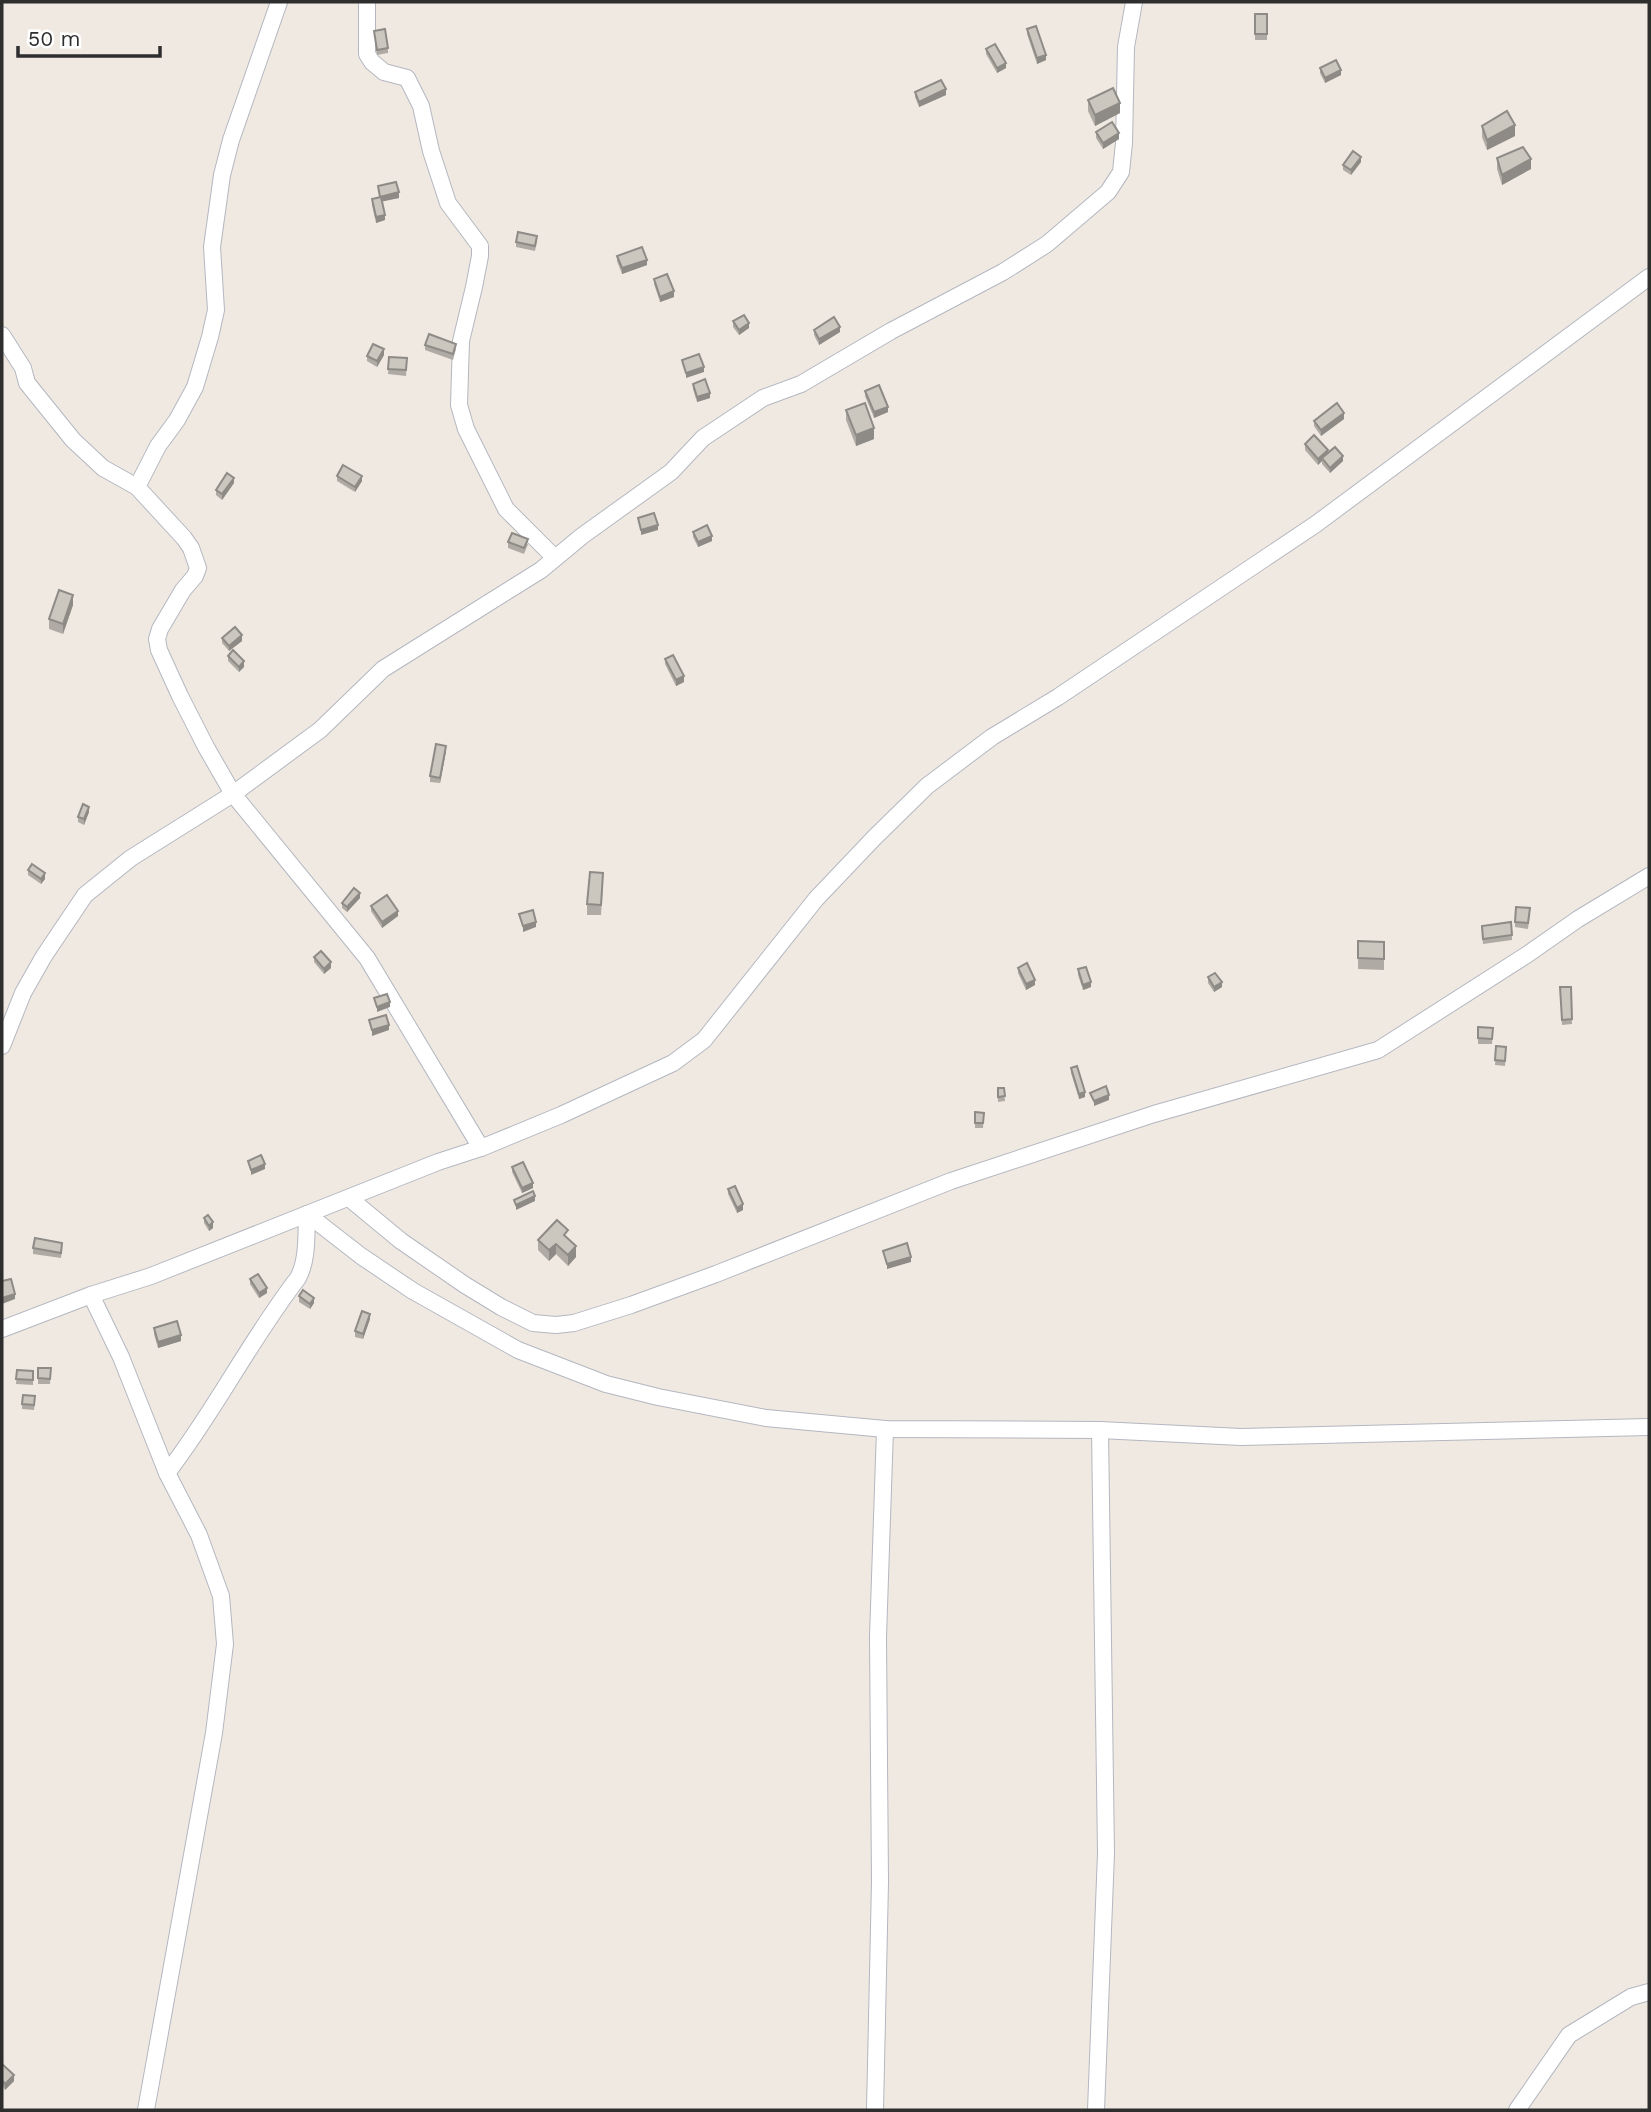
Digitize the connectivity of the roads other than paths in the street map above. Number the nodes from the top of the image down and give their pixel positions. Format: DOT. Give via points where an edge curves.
graph roads {
  1 [pos="279,2"];
  2 [pos="367,2"];
  3 [pos="1134,2"];
  4 [pos="1649,277"];
  5 [pos="2,335"];
  6 [pos="137,487"];
  7 [pos="555,558"];
  8 [pos="233,794"];
  9 [pos="1649,876"];
  10 [pos="3,1040"];
  11 [pos="481,1148"];
  12 [pos="349,1198"];
  13 [pos="307,1214"];
  14 [pos="91,1295"];
  15 [pos="2,1329"];
  16 [pos="1649,1427"];
  17 [pos="885,1429"];
  18 [pos="1100,1430"];
  19 [pos="167,1473"];
  20 [pos="1649,1992"];
  21 [pos="146,2110"];
  22 [pos="875,2110"];
  23 [pos="1096,2110"];
  24 [pos="1517,2110"];
  1 -- 6 [label="street" via="222,175 212,247 216,310 210,337 194,387"];
  2 -- 7 [label="street" via="367,54 384,72 407,78 413,86 449,203 480,246 461,341 459,405 466,429 506,509"];
  3 -- 7 [label="street" via="1126,47 1121,172 1108,192 1047,244 1003,272 801,384 762,398 703,438 671,472"];
  4 -- 11 [label="street" via="1316,524 992,737 927,786 817,899 704,1040 673,1063"];
  5 -- 6 [label="street" via="27,383 73,440 103,468"];
  6 -- 8 [label="street" via="184,538 198,568 157,639 205,747"];
  7 -- 8 [label="street" via="383,669 320,730"];
  8 -- 10 [label="street" via="131,858 85,895 28,983"];
  8 -- 11 [label="street" via="367,958"];
  9 -- 12 [label="street" via="1378,1050 1154,1114 951,1181 716,1274 574,1323 533,1323 501,1307 401,1241"];
  11 -- 12 [label="street"];
  12 -- 13 [label="street"];
  13 -- 14 [label="street"];
  13 -- 17 [label="street" via="361,1256 456,1316 518,1350 606,1384 766,1418"];
  13 -- 19 [label="street" via="303,1269"];
  14 -- 15 [label="street"];
  14 -- 19 [label="street"];
  16 -- 18 [label="street" via="1241,1437"];
  17 -- 18 [label="street"];
  17 -- 22 [label="street" via="878,1637 880,1882"];
  18 -- 23 [label="street" via="1106,1853"];
  19 -- 21 [label="street" via="199,1535 221,1596 225,1644 214,1733"];
  20 -- 24 [label="street" via="1631,1997 1569,2035"];
}
